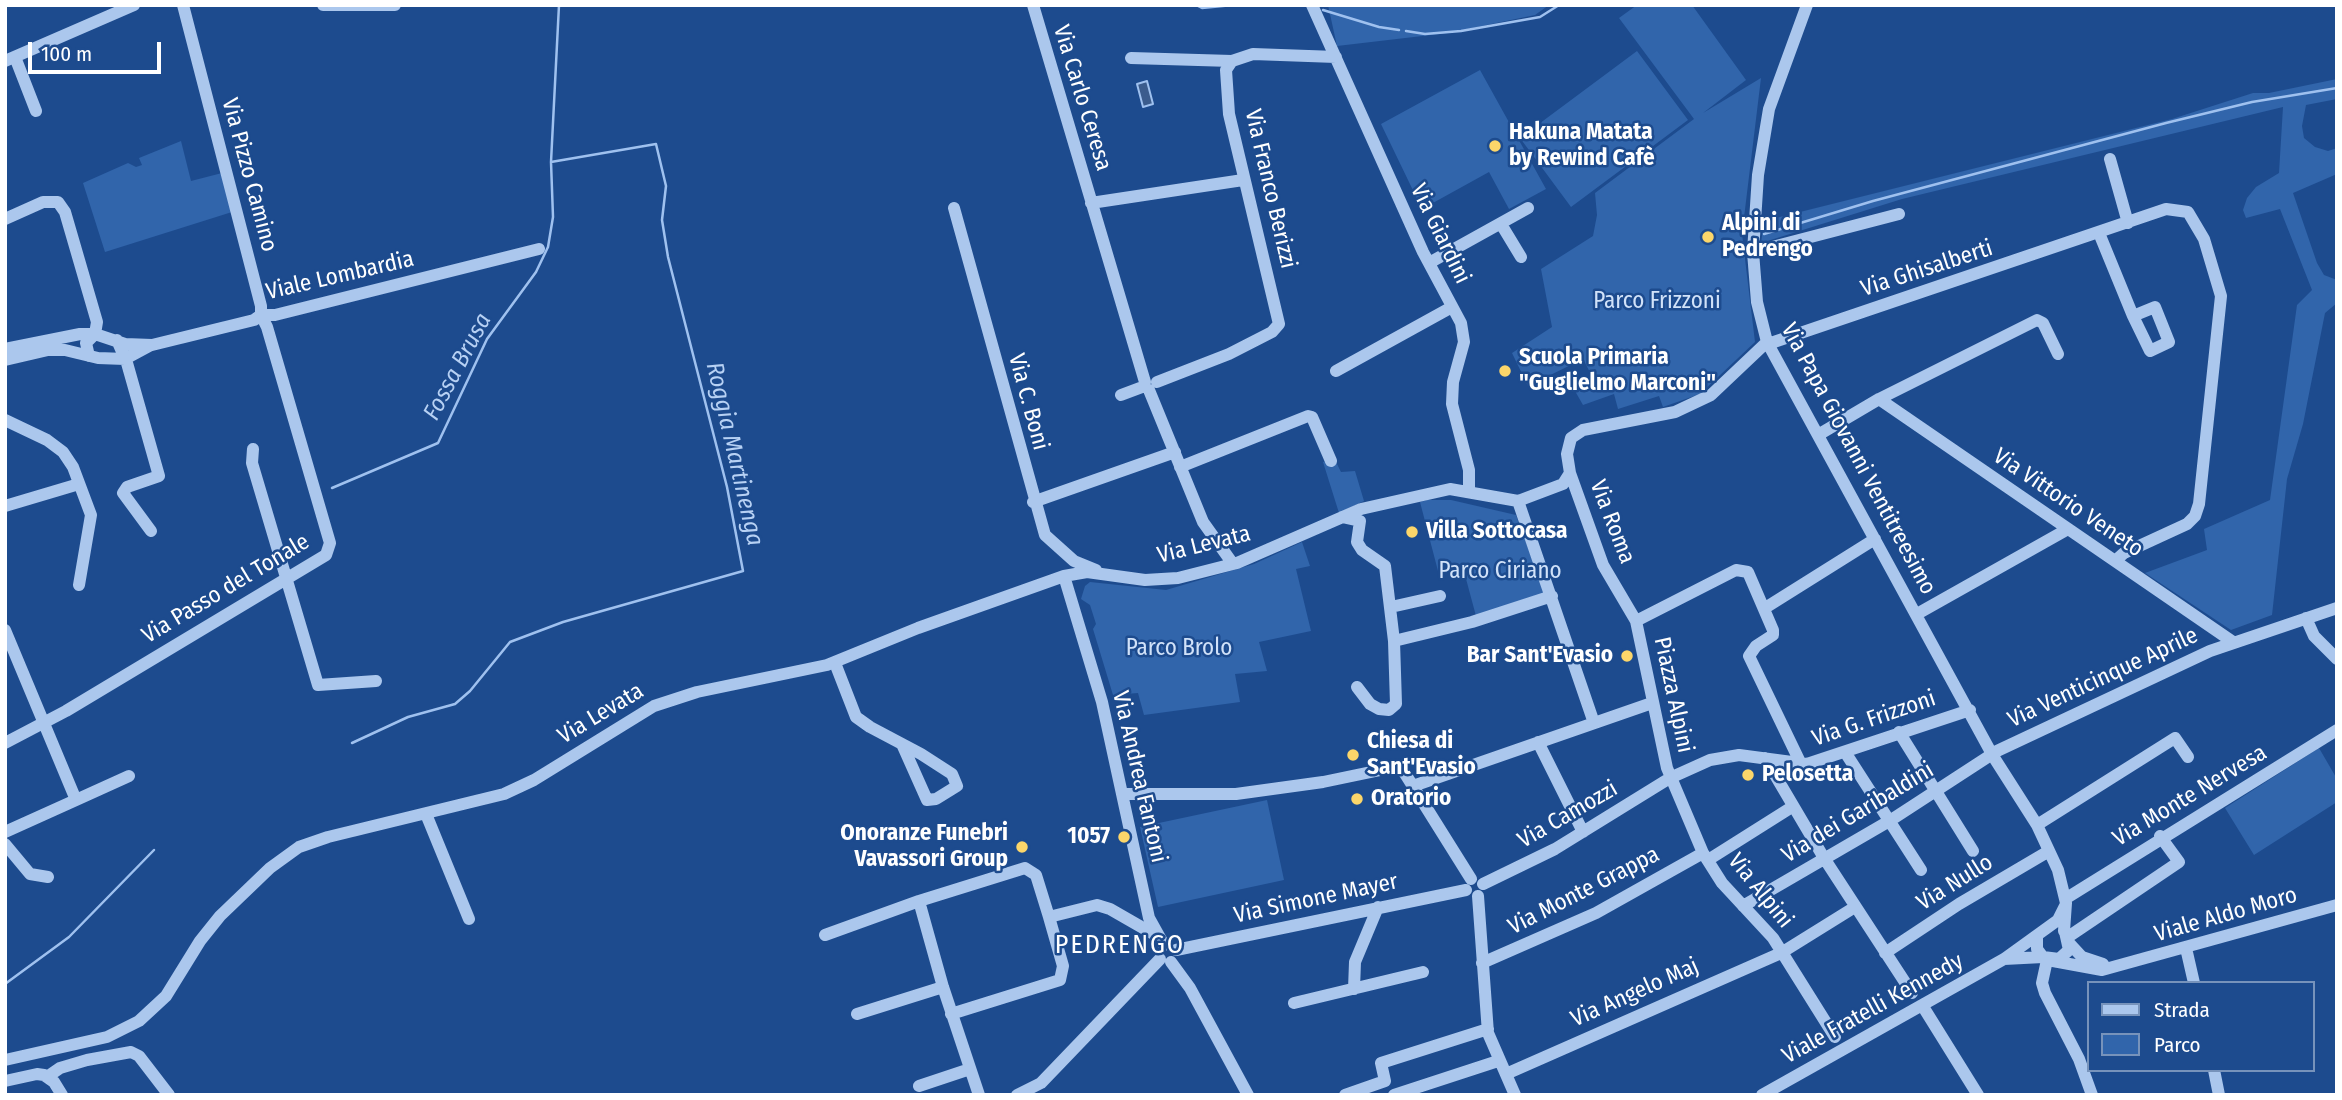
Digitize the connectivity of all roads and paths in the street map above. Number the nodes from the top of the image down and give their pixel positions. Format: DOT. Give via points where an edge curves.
graph roads {
  1 [pos="134,5"];
  2 [pos="183,5"];
  3 [pos="323,5"];
  4 [pos="395,5"];
  5 [pos="1033,5"];
  6 [pos="1312,5"];
  7 [pos="1807,5"];
  8 [pos="1336,57"];
  9 [pos="1131,58"];
  10 [pos="10,59"];
  11 [pos="1233,61"];
  12 [pos="36,111"];
  13 [pos="2110,159"];
  14 [pos="1243,180"];
  15 [pos="1091,203"];
  16 [pos="954,208"];
  17 [pos="1528,208"];
  18 [pos="1899,214"];
  19 [pos="5,219"];
  20 [pos="2128,223"];
  21 [pos="1501,224"];
  22 [pos="2099,233"];
  23 [pos="539,249"];
  24 [pos="1753,252"];
  25 [pos="1521,257"];
  26 [pos="1429,263"];
  27 [pos="1452,307"];
  28 [pos="261,315"];
  29 [pos="2133,316"];
  30 [pos="106,337"];
  31 [pos="1767,343"];
  32 [pos="152,345"];
  33 [pos="5,349"];
  34 [pos="2058,354"];
  35 [pos="93,357"];
  36 [pos="125,359"];
  37 [pos="5,360"];
  38 [pos="1336,371"];
  39 [pos="1152,381"];
  40 [pos="1121,394"];
  41 [pos="1879,399"];
  42 [pos="5,420"];
  43 [pos="1818,435"];
  44 [pos="253,449"];
  45 [pos="1175,452"];
  46 [pos="1331,461"];
  47 [pos="1180,467"];
  48 [pos="1570,473"];
  49 [pos="79,484"];
  50 [pos="1469,491"];
  51 [pos="1518,501"];
  52 [pos="1034,502"];
  53 [pos="5,506"];
  54 [pos="1367,507"];
  55 [pos="1342,517"];
  56 [pos="1360,521"];
  57 [pos="2068,529"];
  58 [pos="150,531"];
  59 [pos="1875,539"];
  60 [pos="2115,561"];
  61 [pos="1233,564"];
  62 [pos="1106,573"];
  63 [pos="1064,576"];
  64 [pos="287,579"];
  65 [pos="79,585"];
  66 [pos="1440,596"];
  67 [pos="1552,597"];
  68 [pos="1391,607"];
  69 [pos="1765,608"];
  70 [pos="2337,608"];
  71 [pos="1917,614"];
  72 [pos="2306,618"];
  73 [pos="1636,621"];
  74 [pos="5,630"];
  75 [pos="1394,641"];
  76 [pos="2233,642"];
  77 [pos="2337,659"];
  78 [pos="835,663"];
  79 [pos="376,681"];
  80 [pos="1357,687"];
  81 [pos="1652,704"];
  82 [pos="1970,710"];
  83 [pos="44,723"];
  84 [pos="1594,723"];
  85 [pos="2337,730"];
  86 [pos="1899,732"];
  87 [pos="1538,742"];
  88 [pos="5,743"];
  89 [pos="902,744"];
  90 [pos="1845,751"];
  91 [pos="1993,756"];
  92 [pos="2188,757"];
  93 [pos="1765,758"];
  94 [pos="1801,764"];
  95 [pos="129,776"];
  96 [pos="1670,778"];
  97 [pos="1413,786"];
  98 [pos="1936,792"];
  99 [pos="1122,794"];
  100 [pos="76,800"];
  101 [pos="1792,807"];
  102 [pos="426,814"];
  103 [pos="1891,820"];
  104 [pos="2037,825"];
  105 [pos="5,832"];
  106 [pos="1583,832"];
  107 [pos="2161,836"];
  108 [pos="5,844"];
  109 [pos="1973,851"];
  110 [pos="2049,851"];
  111 [pos="1705,857"];
  112 [pos="1824,858"];
  113 [pos="1921,870"];
  114 [pos="48,877"];
  115 [pos="1475,887"];
  116 [pos="919,901"];
  117 [pos="2065,901"];
  118 [pos="2337,905"];
  119 [pos="1743,906"];
  120 [pos="1855,906"];
  121 [pos="1378,907"];
  122 [pos="1049,917"];
  123 [pos="469,919"];
  124 [pos="2048,928"];
  125 [pos="825,935"];
  126 [pos="2067,937"];
  127 [pos="2037,938"];
  128 [pos="2186,948"];
  129 [pos="1166,951"];
  130 [pos="1781,953"];
  131 [pos="1885,953"];
  132 [pos="2004,959"];
  133 [pos="2047,959"];
  134 [pos="1482,963"];
  135 [pos="2128,965"];
  136 [pos="1423,972"];
  137 [pos="2194,981"];
  138 [pos="943,988"];
  139 [pos="1354,989"];
  140 [pos="1912,993"];
  141 [pos="1294,1003"];
  142 [pos="1922,1005"];
  143 [pos="857,1014"];
  144 [pos="951,1014"];
  145 [pos="1488,1029"];
  146 [pos="1835,1037"];
  147 [pos="5,1060"];
  148 [pos="1498,1061"];
  149 [pos="970,1069"];
  150 [pos="2214,1072"];
  151 [pos="1506,1074"];
  152 [pos="47,1077"];
  153 [pos="1385,1081"];
  154 [pos="5,1082"];
  155 [pos="919,1086"];
  156 [pos="1043,1089"];
  157 [pos="62,1095"];
  158 [pos="169,1095"];
  159 [pos="979,1095"];
  160 [pos="1017,1095"];
  161 [pos="1248,1095"];
  162 [pos="1345,1095"];
  163 [pos="1392,1095"];
  164 [pos="1515,1095"];
  165 [pos="1762,1095"];
  166 [pos="1978,1095"];
  167 [pos="2092,1095"];
  168 [pos="2219,1095"];
  1 -- 10 [label="street"];
  2 -- 28 [label="street, Via Pizzo Camino"];
  3 -- 4 [label="street"];
  5 -- 15 [label="street, Via Carlo Ceresa"];
  6 -- 8 [label="street, Via Giardini"];
  7 -- 24 [label="street, Via Papa Giovanni Ventitreesimo" via="1769,109 1758,175"];
  8 -- 11 [label="street" via="1253,54"];
  8 -- 26 [label="street, Via Giardini"];
  9 -- 11 [label="street"];
  10 -- 12 [label="street"];
  11 -- 14 [label="street, Via Franco Berizzi" via="1226,70 1229,114"];
  13 -- 20 [label="street"];
  14 -- 15 [label="street, Via Carlo Ceresa"];
  14 -- 39 [label="street, Via Franco Berizzi" via="1279,319 1277,327 1229,354"];
  15 -- 39 [label="street, Via Carlo Ceresa"];
  16 -- 52 [label="street, Via C. Boni"];
  17 -- 21 [label="street"];
  18 -- 24 [label="street"];
  19 -- 30 [label="street" via="43,202 58,202 91,300 105,322"];
  20 -- 22 [label="street, Via Ghisalberti"];
  20 -- 60 [label="street, Via Ghisalberti" via="2166,209 2188,212 2197,223 2221,296 2195,516"];
  21 -- 25 [label="street"];
  21 -- 26 [label="street"];
  22 -- 29 [label="street"];
  22 -- 31 [label="street, Via Ghisalberti"];
  23 -- 28 [label="street, Viale Lombardia"];
  24 -- 31 [label="street, Via Papa Giovanni Ventitreesimo" via="1757,302"];
  26 -- 27 [label="street, Via Giardini"];
  27 -- 38 [label="street"];
  27 -- 50 [label="street, Via Giardini" via="1464,342 1452,404 1469,470"];
  28 -- 32 [label="street, Viale Lombardia"];
  28 -- 64 [label="street, Via Passo del Tonale" via="330,543 326,555"];
  30 -- 32 [label="street, Viale Lombardia" via="125,344"];
  30 -- 33 [label="street, Viale Lombardia" via="80,334"];
  30 -- 35 [label="street" via="107,348"];
  30 -- 35 [label="street" via="86,343"];
  30 -- 36 [label="street"];
  31 -- 43 [label="street, Via Papa Giovanni Ventitreesimo"];
  31 -- 48 [label="street" via="1711,395 1689,407 1588,428 1572,438 1567,454"];
  32 -- 36 [label="street, Viale Lombardia"];
  34 -- 41 [label="street" via="2043,323 2037,320"];
  35 -- 36 [label="street, Viale Lombardia"];
  35 -- 37 [label="street, Viale Lombardia" via="48,349"];
  36 -- 58 [label="street" via="159,476 127,487 123,493"];
  39 -- 40 [label="street"];
  39 -- 45 [label="street, Via Carlo Ceresa"];
  41 -- 43 [label="street"];
  41 -- 57 [label="street, Via Vittorio Veneto"];
  42 -- 49 [label="street" via="64,452"];
  43 -- 59 [label="street, Via Papa Giovanni Ventitreesimo"];
  44 -- 64 [label="street" via="253,463"];
  45 -- 47 [label="street, Via Carlo Ceresa"];
  45 -- 52 [label="street"];
  46 -- 47 [label="street" via="1308,416"];
  47 -- 61 [label="street, Via Carlo Ceresa" via="1203,522"];
  48 -- 51 [label="street" via="1563,484"];
  48 -- 73 [label="street, Via Roma" via="1603,565"];
  49 -- 53 [label="street"];
  49 -- 65 [label="street" via="91,515"];
  50 -- 51 [label="street, Via Levata"];
  50 -- 54 [label="street, Via Levata" via="1450,489"];
  51 -- 67 [label="street"];
  52 -- 62 [label="street, Via C. Boni" via="1050,543 1083,566"];
  54 -- 55 [label="street, Via Levata"];
  54 -- 56 [label="street"];
  55 -- 56 [label="street"];
  55 -- 61 [label="street, Via Levata"];
  56 -- 68 [label="street" via="1357,542 1385,566"];
  57 -- 60 [label="street, Via Vittorio Veneto"];
  57 -- 71 [label="street"];
  59 -- 69 [label="street"];
  59 -- 71 [label="street, Via Papa Giovanni Ventitreesimo"];
  60 -- 76 [label="street, Via Vittorio Veneto"];
  61 -- 62 [label="street, Via Levata" via="1163,580"];
  62 -- 63 [label="street, Via Levata"];
  63 -- 78 [label="street, Via Levata"];
  63 -- 99 [label="street, Via Andrea Fantoni" via="1102,702"];
  64 -- 79 [label="street" via="318,685"];
  64 -- 83 [label="street, Via Passo del Tonale"];
  66 -- 68 [label="street"];
  67 -- 75 [label="street"];
  67 -- 84 [label="street"];
  68 -- 75 [label="street"];
  69 -- 73 [label="street" via="1748,572 1735,570"];
  69 -- 94 [label="street" via="1773,635 1749,656"];
  70 -- 72 [label="street, Via Venticinque Aprile"];
  71 -- 82 [label="street, Via Papa Giovanni Ventitreesimo"];
  72 -- 76 [label="street, Via Venticinque Aprile"];
  72 -- 77 [label="street" via="2314,636"];
  73 -- 81 [label="street, Piazza Alpini"];
  74 -- 83 [label="street"];
  75 -- 80 [label="street" via="1393,708 1370,704"];
  76 -- 91 [label="street, Via Venticinque Aprile" via="2123,690"];
  78 -- 89 [label="street" via="856,717"];
  78 -- 102 [label="street, Via Levata" via="697,692 654,706 516,788"];
  81 -- 84 [label="street"];
  81 -- 96 [label="street, Piazza Alpini"];
  82 -- 86 [label="street, Via G. Frizzoni"];
  82 -- 91 [label="street, Via Papa Giovanni Ventitreesimo"];
  83 -- 88 [label="street, Via Passo del Tonale"];
  83 -- 100 [label="street"];
  84 -- 87 [label="street"];
  85 -- 107 [label="street, Via Monte Nervesa"];
  86 -- 90 [label="street, Via G. Frizzoni"];
  86 -- 98 [label="street"];
  87 -- 97 [label="street"];
  87 -- 106 [label="street"];
  89 -- 89 [label="street" via="952,774 957,786 927,800"];
  90 -- 94 [label="street, Via G. Frizzoni"];
  90 -- 103 [label="street"];
  91 -- 98 [label="street, Via dei Garibaldini"];
  91 -- 104 [label="street, Via Papa Giovanni Ventitreesimo"];
  92 -- 104 [label="street" via="2175,738"];
  93 -- 94 [label="street, Via G. Frizzoni"];
  93 -- 96 [label="street, Via G. Frizzoni" via="1726,756"];
  93 -- 101 [label="street"];
  95 -- 100 [label="street"];
  96 -- 106 [label="street, Via Camozzi"];
  96 -- 111 [label="street, Via Alpini"];
  97 -- 99 [label="street" via="1395,767 1236,794"];
  97 -- 115 [label="street"];
  98 -- 103 [label="street, Via dei Garibaldini"];
  98 -- 109 [label="street"];
  99 -- 129 [label="street, Via Andrea Fantoni" via="1149,918"];
  100 -- 105 [label="street"];
  101 -- 111 [label="street, Via Monte Grappa"];
  101 -- 112 [label="street"];
  102 -- 123 [label="street"];
  102 -- 147 [label="street, Via Levata" via="299,847 220,916 166,996 139,1021 107,1037"];
  103 -- 112 [label="street, Via dei Garibaldini"];
  103 -- 113 [label="street"];
  104 -- 110 [label="street, Via Papa Giovanni Ventitreesimo"];
  106 -- 115 [label="street, Via Camozzi"];
  107 -- 117 [label="street, Via Monte Nervesa"];
  107 -- 126 [label="street" via="2179,862"];
  108 -- 114 [label="street" via="30,874"];
  110 -- 117 [label="street, Via Papa Giovanni Ventitreesimo"];
  110 -- 131 [label="street, Via Nullo"];
  111 -- 119 [label="street, Via Alpini"];
  111 -- 134 [label="street, Via Monte Grappa" via="1596,913"];
  112 -- 119 [label="street, Via dei Garibaldini"];
  112 -- 120 [label="street"];
  115 -- 121 [label="street, Via Simone Mayer"];
  115 -- 134 [label="street"];
  116 -- 122 [label="street" via="1025,868 1036,875"];
  116 -- 125 [label="street"];
  116 -- 138 [label="street"];
  117 -- 124 [label="street" via="2058,920"];
  117 -- 126 [label="street, Via Papa Giovanni Ventitreesimo"];
  118 -- 128 [label="street, Viale Aldo Moro"];
  119 -- 130 [label="street, Via Alpini"];
  120 -- 130 [label="street, Via Angelo Maj"];
  120 -- 131 [label="street"];
  121 -- 129 [label="street, Via Simone Mayer"];
  121 -- 139 [label="street" via="1355,962"];
  122 -- 129 [label="street" via="1097,905"];
  122 -- 144 [label="street" via="1063,967 1060,980"];
  124 -- 126 [label="street"];
  124 -- 127 [label="street"];
  126 -- 133 [label="street" via="2065,956"];
  126 -- 135 [label="street, Viale Aldo Moro" via="2082,957 2099,964"];
  127 -- 132 [label="street, Viale Fratelli Kennedy"];
  127 -- 133 [label="street" via="2037,949"];
  128 -- 135 [label="street, Viale Aldo Moro"];
  128 -- 137 [label="street"];
  129 -- 156 [label="street"];
  129 -- 161 [label="street, Via Andrea Fantoni"];
  130 -- 146 [label="street, Via Alpini"];
  130 -- 151 [label="street, Via Angelo Maj"];
  131 -- 140 [label="street"];
  132 -- 133 [label="street, Viale Fratelli Kennedy"];
  132 -- 142 [label="street, Viale Fratelli Kennedy"];
  133 -- 135 [label="street, Viale Aldo Moro" via="2102,970"];
  133 -- 167 [label="street" via="2042,983 2045,993"];
  134 -- 145 [label="street"];
  136 -- 139 [label="street"];
  138 -- 143 [label="street"];
  138 -- 144 [label="street"];
  139 -- 141 [label="street"];
  142 -- 165 [label="street, Viale Fratelli Kennedy"];
  142 -- 166 [label="street"];
  144 -- 149 [label="street"];
  145 -- 148 [label="street"];
  145 -- 153 [label="street" via="1381,1063"];
  148 -- 151 [label="street"];
  148 -- 163 [label="street"];
  149 -- 155 [label="street"];
  149 -- 159 [label="street"];
  150 -- 168 [label="street"];
  151 -- 164 [label="street"];
  152 -- 154 [label="street" via="37,1074"];
  152 -- 157 [label="street"];
  152 -- 158 [label="street" via="60,1068 131,1052"];
  153 -- 162 [label="street"];
  153 -- 163 [label="street"];
  156 -- 160 [label="street"];
}
